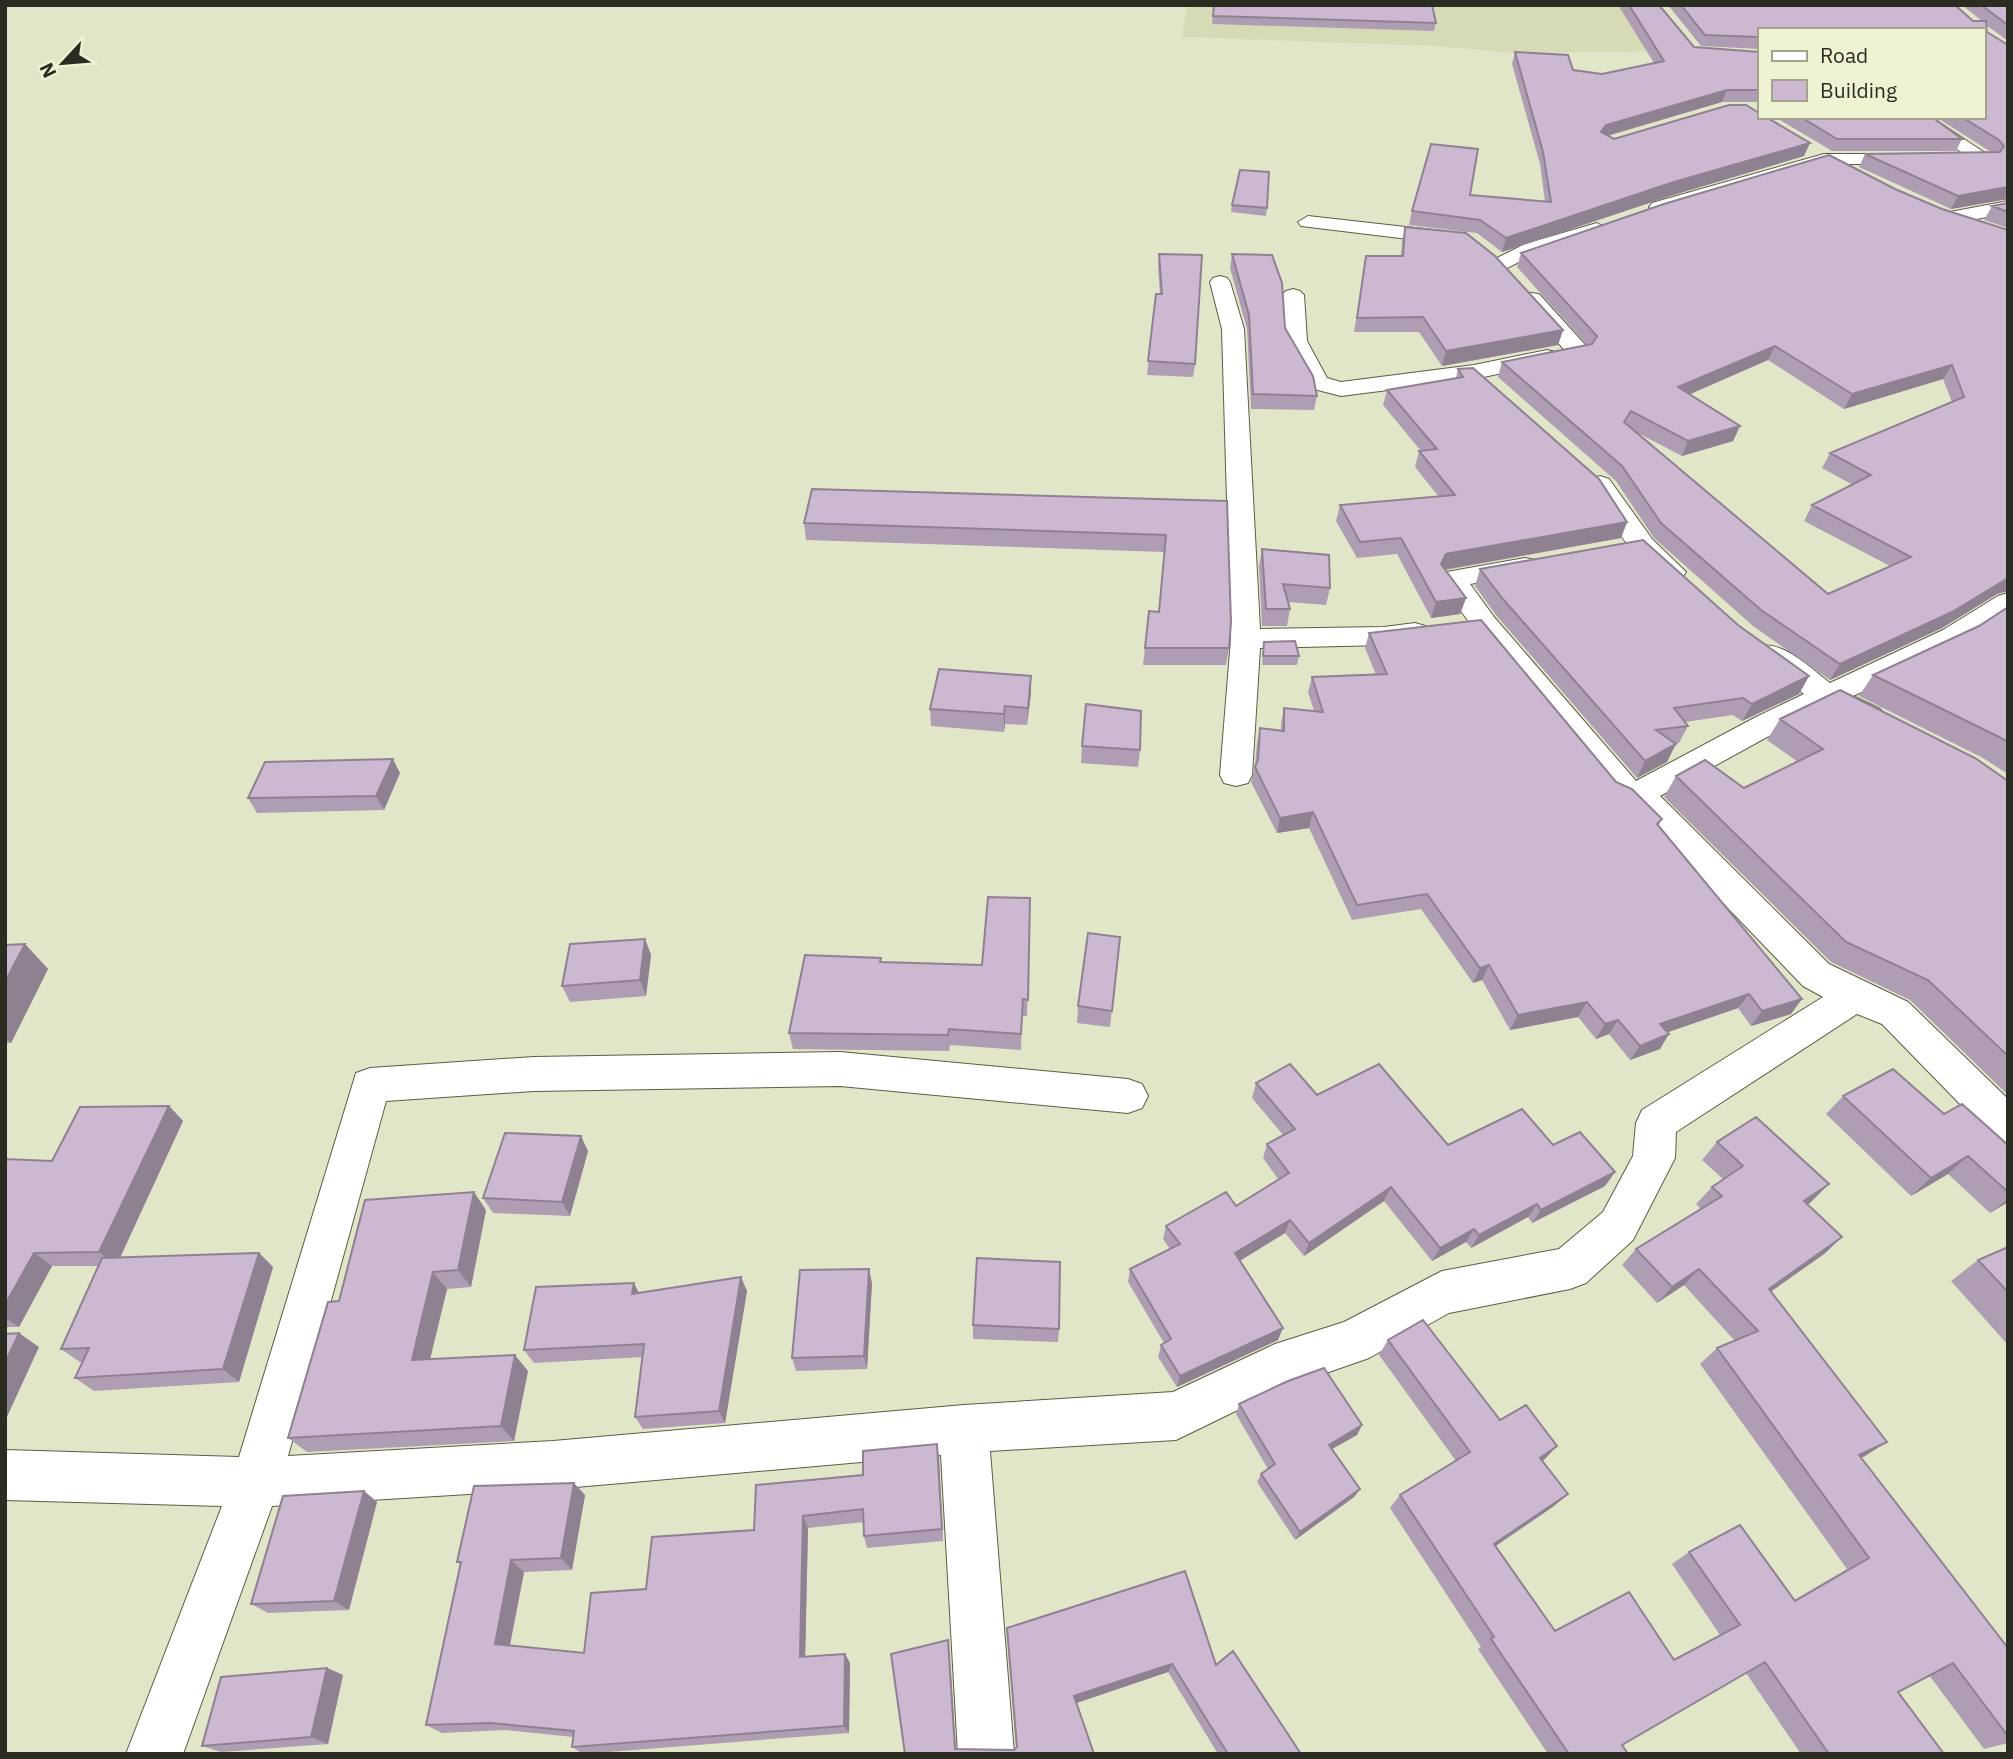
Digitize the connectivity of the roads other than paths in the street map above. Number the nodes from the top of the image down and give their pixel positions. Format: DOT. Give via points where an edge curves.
graph roads {
  1 [pos="1922,119"];
  2 [pos="1802,145"];
  3 [pos="1824,159"];
  4 [pos="1857,177"];
  5 [pos="2008,207"];
  6 [pos="1639,213"];
  7 [pos="1308,222"];
  8 [pos="1615,222"];
  9 [pos="1987,230"];
  10 [pos="1500,264"];
  11 [pos="1220,282"];
  12 [pos="1293,295"];
  13 [pos="1474,372"];
  14 [pos="1501,396"];
  15 [pos="1586,471"];
  16 [pos="1560,559"];
  17 [pos="1690,589"];
  18 [pos="2008,602"];
  19 [pos="1464,626"];
  20 [pos="1247,639"];
  21 [pos="1752,642"];
  22 [pos="1829,697"];
  23 [pos="1892,728"];
  24 [pos="1236,775"];
  25 [pos="1638,794"];
  26 [pos="1853,995"];
  27 [pos="1128,1096"];
  28 [pos="2008,1126"];
  29 [pos="964,1429"];
  30 [pos="5,1475"];
  31 [pos="256,1482"];
  32 [pos="154,1754"];
  33 [pos="986,1754"];
  1 -- 3 [label="street" via="1984,159"];
  2 -- 3 [label="street"];
  3 -- 4 [label="street"];
  3 -- 6 [label="street"];
  5 -- 9 [label="street" via="1944,215"];
  7 -- 10 [label="street" via="1474,244"];
  8 -- 10 [label="street" via="1532,248"];
  10 -- 13 [label="street" via="1578,351"];
  11 -- 20 [label="street" via="1233,329"];
  12 -- 13 [label="street" via="1296,341 1318,383 1341,388"];
  13 -- 14 [label="street"];
  15 -- 17 [label="street" via="1605,488 1628,547"];
  16 -- 19 [label="street" via="1452,579"];
  18 -- 22 [label="street" via="1953,637"];
  19 -- 20 [label="street" via="1384,636"];
  19 -- 25 [label="street" via="1622,788"];
  20 -- 24 [label="street"];
  21 -- 22 [label="street"];
  22 -- 23 [label="street"];
  22 -- 25 [label="street" via="1767,724"];
  25 -- 26 [label="street" via="1816,975"];
  26 -- 28 [label="street" via="1895,1013"];
  26 -- 29 [label="street" via="1656,1123 1654,1158 1618,1226 1570,1268 1442,1293 1353,1342 1275,1367 1176,1416"];
  27 -- 31 [label="street" via="840,1069 534,1074 370,1085"];
  29 -- 31 [label="street" via="553,1465"];
  29 -- 33 [label="street"];
  30 -- 31 [label="street"];
  31 -- 32 [label="street"];
}
